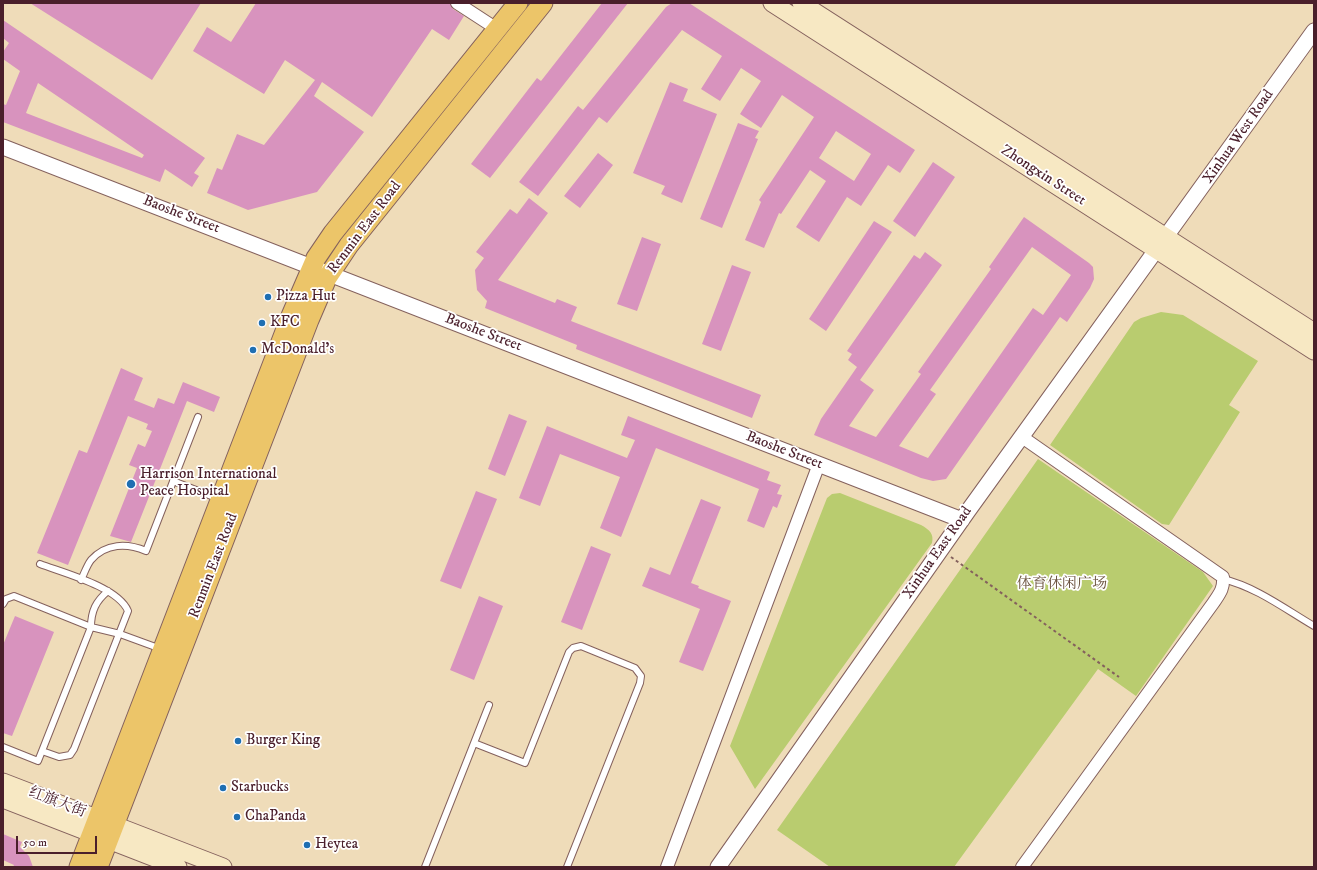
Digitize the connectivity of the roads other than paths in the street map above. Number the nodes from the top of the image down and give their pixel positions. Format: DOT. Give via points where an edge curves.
graph roads {
  1 [pos="457,3"];
  2 [pos="518,3"];
  3 [pos="543,3"];
  4 [pos="772,3"];
  5 [pos="801,3"];
  6 [pos="497,29"];
  7 [pos="1314,31"];
  8 [pos="3,147"];
  9 [pos="1162,243"];
  10 [pos="312,267"];
  11 [pos="330,273"];
  12 [pos="1314,332"];
  13 [pos="1314,351"];
  14 [pos="198,417"];
  15 [pos="1022,437"];
  16 [pos="819,464"];
  17 [pos="173,481"];
  18 [pos="220,500"];
  19 [pos="962,520"];
  20 [pos="40,564"];
  21 [pos="1223,579"];
  22 [pos="81,580"];
  23 [pos="108,591"];
  24 [pos="3,604"];
  25 [pos="1314,626"];
  26 [pos="91,627"];
  27 [pos="120,634"];
  28 [pos="162,650"];
  29 [pos="489,705"];
  30 [pos="474,743"];
  31 [pos="3,748"];
  32 [pos="42,751"];
  33 [pos="3,782"];
  34 [pos="3,800"];
  35 [pos="103,829"];
  36 [pos="79,867"];
  37 [pos="98,867"];
  38 [pos="178,867"];
  39 [pos="223,867"];
  40 [pos="425,867"];
  41 [pos="567,867"];
  42 [pos="667,867"];
  43 [pos="718,867"];
  44 [pos="1022,867"];
  1 -- 6 [label="street"];
  2 -- 6 [label="main road, Renmin East Road"];
  3 -- 11 [label="main road, Renmin East Road" via="349,245"];
  4 -- 9 [label="main road, Zhongxin Street"];
  5 -- 9 [label="main road, Zhongxin Street"];
  6 -- 10 [label="main road, Renmin East Road" via="333,233"];
  7 -- 9 [label="street, Xinhua West Road"];
  8 -- 10 [label="street, Baoshe Street"];
  9 -- 12 [label="main road, Zhongxin Street"];
  9 -- 13 [label="main road, Zhongxin Street"];
  9 -- 15 [label="street, Xinhua East Road"];
  10 -- 11 [label="street, Baoshe Street"];
  10 -- 18 [label="main road, Renmin East Road"];
  11 -- 16 [label="street, Baoshe Street"];
  11 -- 35 [label="main road, Renmin East Road"];
  14 -- 17 [label="lane"];
  15 -- 19 [label="street, Xinhua East Road"];
  15 -- 21 [label="street" via="1223,576"];
  16 -- 19 [label="street, Baoshe Street"];
  16 -- 42 [label="street"];
  17 -- 18 [label="lane"];
  17 -- 22 [label="lane" via="146,551 134,546 118,545 109,548 90,561"];
  18 -- 28 [label="main road, Renmin East Road"];
  19 -- 43 [label="street, Xinhua East Road"];
  20 -- 22 [label="lane"];
  21 -- 25 [label="lane" via="1258,593"];
  21 -- 44 [label="street" via="1222,591"];
  22 -- 23 [label="lane"];
  23 -- 26 [label="lane" via="94,607"];
  23 -- 27 [label="lane" via="121,599 128,611"];
  24 -- 26 [label="lane" via="6,599 14,596"];
  26 -- 27 [label="lane"];
  26 -- 32 [label="lane"];
  27 -- 28 [label="lane"];
  27 -- 32 [label="lane" via="74,749 70,755 59,758"];
  28 -- 35 [label="main road, Renmin East Road"];
  29 -- 30 [label="lane"];
  30 -- 40 [label="lane"];
  30 -- 41 [label="lane" via="525,763 569,652 577,646 635,668 639,672 640,683"];
  31 -- 32 [label="lane" via="38,761"];
  33 -- 35 [label="main road, 红旗大街"];
  34 -- 35 [label="main road, 红旗大街"];
  35 -- 36 [label="main road, Renmin East Road"];
  35 -- 37 [label="main road, Renmin East Road"];
  35 -- 38 [label="main road, 红旗大街"];
  35 -- 39 [label="main road, 红旗大街"];
}
